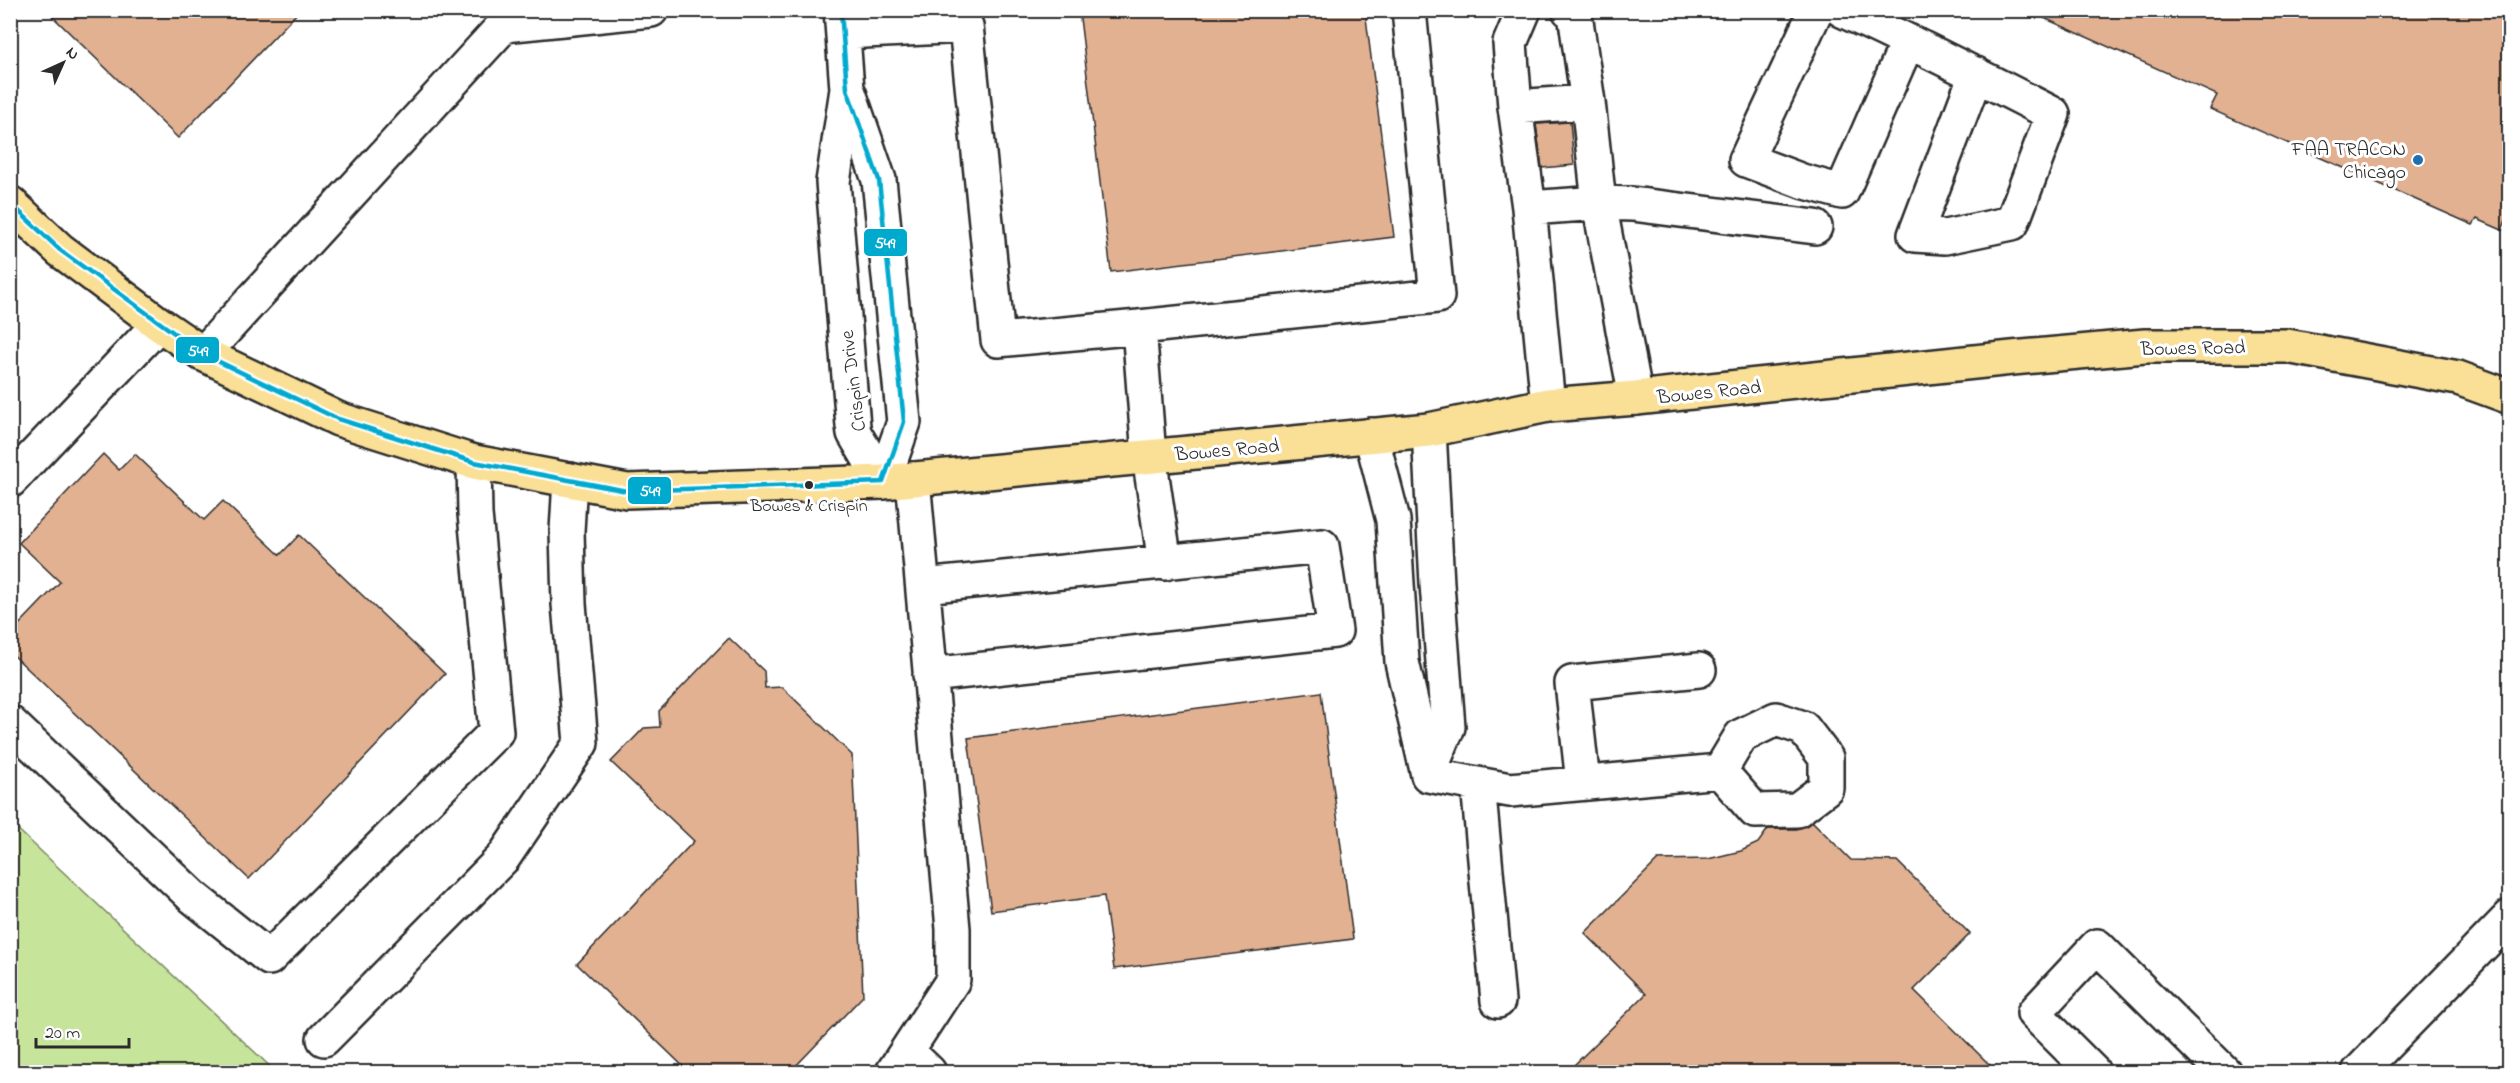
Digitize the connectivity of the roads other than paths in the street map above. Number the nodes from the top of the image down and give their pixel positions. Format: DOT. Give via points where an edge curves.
graph roads {
  1 [pos="651,10"];
  2 [pos="1409,10"];
  3 [pos="1524,10"];
  4 [pos="1569,10"];
  5 [pos="1816,10"];
  6 [pos="1842,10"];
  7 [pos="843,21"];
  8 [pos="1908,41"];
  9 [pos="1976,74"];
  10 [pos="847,89"];
  11 [pos="1588,102"];
  12 [pos="1515,107"];
  13 [pos="10,203"];
  14 [pos="1599,203"];
  15 [pos="1529,208"];
  16 [pos="1815,227"];
  17 [pos="159,324"];
  18 [pos="1139,327"];
  19 [pos="203,354"];
  20 [pos="2510,397"];
  21 [pos="1636,398"];
  22 [pos="1548,405"];
  23 [pos="1429,430"];
  24 [pos="1371,435"];
  25 [pos="1149,456"];
  26 [pos="474,462"];
  27 [pos="570,480"];
  28 [pos="898,480"];
  29 [pos="10,481"];
  30 [pos="1165,563"];
  31 [pos="923,586"];
  32 [pos="1699,670"];
  33 [pos="930,675"];
  34 [pos="10,723"];
  35 [pos="1720,771"];
  36 [pos="1428,775"];
  37 [pos="1583,783"];
  38 [pos="1478,784"];
  39 [pos="2510,917"];
  40 [pos="1498,1001"];
  41 [pos="324,1039"];
  42 [pos="910,1066"];
  43 [pos="2093,1072"];
  44 [pos="2224,1072"];
  45 [pos="2359,1072"];
  1 -- 19 [label="lane" via="504,25"];
  2 -- 18 [label="lane" via="1437,296"];
  3 -- 12 [label="lane" via="1510,43"];
  4 -- 11 [label="lane" via="1575,14"];
  5 -- 8 [label="lane" via="1746,160 1802,181 1842,192"];
  6 -- 8 [label="lane"];
  7 -- 10 [label="lane, Crispin Drive"];
  7 -- 18 [label="lane" via="966,26 998,340"];
  8 -- 9 [label="lane"];
  9 -- 9 [label="lane" via="1927,203 1915,235 1945,237 2012,224 2053,114"];
  10 -- 28 [label="lane, Crispin Drive" via="879,180 904,422"];
  10 -- 28 [label="lane, Crispin Drive" via="833,182 853,426 854,433"];
  11 -- 12 [label="lane"];
  11 -- 14 [label="lane"];
  12 -- 15 [label="lane"];
  13 -- 17 [label="main road, Bowes Road" via="60,250"];
  14 -- 15 [label="lane"];
  14 -- 16 [label="lane"];
  14 -- 21 [label="lane"];
  15 -- 22 [label="lane"];
  17 -- 19 [label="main road, Bowes Road"];
  17 -- 29 [label="lane"];
  18 -- 25 [label="lane"];
  19 -- 26 [label="main road, Bowes Road" via="338,419"];
  20 -- 21 [label="main road, Bowes Road" via="2458,378 2287,346 2145,346"];
  21 -- 22 [label="main road, Bowes Road"];
  22 -- 23 [label="main road, Bowes Road"];
  23 -- 24 [label="main road, Bowes Road"];
  23 -- 36 [label="lane" via="1448,727"];
  24 -- 25 [label="main road, Bowes Road"];
  24 -- 36 [label="lane" via="1393,520 1402,662"];
  25 -- 28 [label="main road, Bowes Road"];
  25 -- 30 [label="lane"];
  26 -- 27 [label="main road, Bowes Road"];
  26 -- 34 [label="lane" via="475,514 496,732 269,958 193,897"];
  27 -- 28 [label="main road, Bowes Road" via="627,491"];
  27 -- 41 [label="lane" via="569,604 581,743 503,858"];
  28 -- 31 [label="lane"];
  30 -- 31 [label="lane"];
  30 -- 33 [label="lane" via="1322,546 1335,631"];
  31 -- 33 [label="lane"];
  32 -- 37 [label="lane" via="1572,682"];
  33 -- 42 [label="lane" via="953,980"];
  35 -- 37 [label="lane"];
  36 -- 38 [label="lane"];
  37 -- 38 [label="lane" via="1510,790"];
  38 -- 40 [label="lane"];
  39 -- 45 [label="lane"];
  43 -- 44 [label="lane" via="2034,1013 2097,946"];
}
